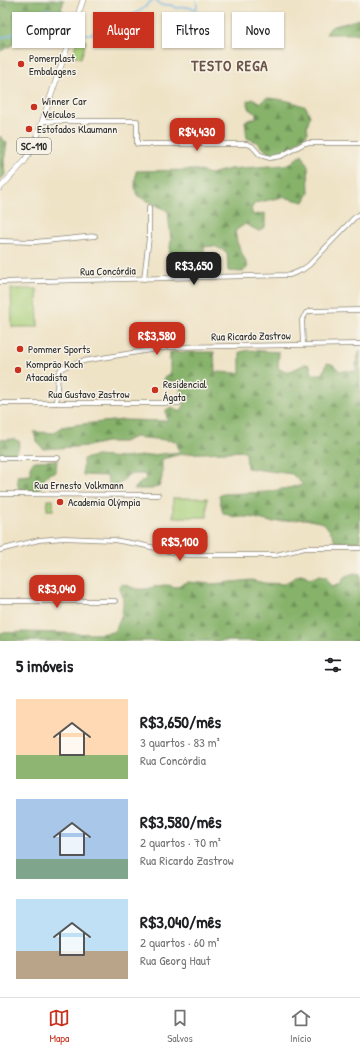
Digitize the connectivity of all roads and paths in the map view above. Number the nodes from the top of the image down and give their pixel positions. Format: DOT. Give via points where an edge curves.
graph roads {
  1 [pos="83,0"];
  2 [pos="44,121"];
  3 [pos="360,143"];
  4 [pos="0,188"];
  5 [pos="148,207"];
  6 [pos="360,214"];
  7 [pos="95,236"];
  8 [pos="0,241"];
  9 [pos="144,279"];
  10 [pos="0,282"];
  11 [pos="360,310"];
  12 [pos="303,344"];
  13 [pos="360,344"];
  14 [pos="0,403"];
  15 [pos="56,403"];
  16 [pos="179,403"];
  17 [pos="0,458"];
  18 [pos="58,458"];
  19 [pos="0,494"];
  20 [pos="158,494"];
  21 [pos="360,548"];
  22 [pos="0,550"];
  23 [pos="0,601"];
  24 [pos="115,602"];
  1 -- 2 [label="main road, SC-110"];
  2 -- 3 [label="street" via="137,121 138,144 247,144 260,156 270,158 281,156 305,143"];
  2 -- 4 [label="main road, SC-110" via="28,156"];
  5 -- 9 [label="street" via="149,237"];
  6 -- 9 [label="street, Rua Concórdia" via="309,265 296,274"];
  7 -- 8 [label="street" via="35,242"];
  9 -- 10 [label="street, Rua Concórdia"];
  11 -- 12 [label="street" via="306,312 302,320"];
  12 -- 13 [label="street, Rua Ricardo Zastrow"];
  12 -- 15 [label="street, Rua Ricardo Zastrow" via="169,347 83,361 61,369 58,374"];
  14 -- 15 [label="street, Rua Gustavo Zastrow"];
  15 -- 16 [label="street, Rua Gustavo Zastrow"];
  17 -- 18 [label="street"];
  19 -- 20 [label="street, Rua Ernesto Volkmann"];
  21 -- 22 [label="street" via="305,548 276,555 186,555 114,540 64,538 39,540"];
  23 -- 24 [label="street"];
}
